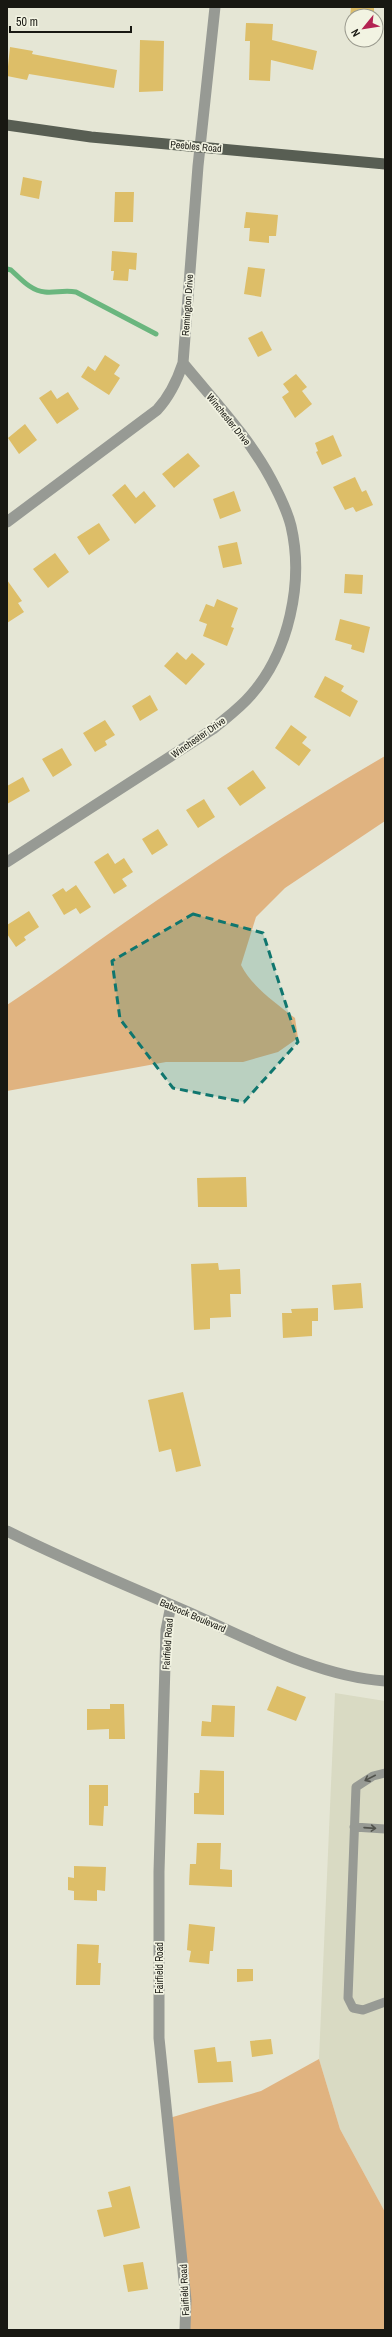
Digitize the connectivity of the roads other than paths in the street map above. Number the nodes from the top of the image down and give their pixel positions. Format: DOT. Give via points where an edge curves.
graph roads {
  1 [pos="215,7"];
  2 [pos="7,125"];
  3 [pos="200,146"];
  4 [pos="385,164"];
  5 [pos="184,363"];
  6 [pos="7,522"];
  7 [pos="7,862"];
  8 [pos="7,1531"];
  9 [pos="171,1605"];
  10 [pos="385,1681"];
  11 [pos="385,1773"];
  12 [pos="354,1827"];
  13 [pos="385,1829"];
  14 [pos="385,2002"];
  15 [pos="185,2330"];
  1 -- 3 [label="street, Remington Drive"];
  2 -- 3 [label="main road, Peebles Road" via="91,137"];
  3 -- 4 [label="main road, Peebles Road"];
  3 -- 5 [label="street, Remington Drive"];
  5 -- 6 [label="street, Remington Drive" via="175,386 157,410"];
  5 -- 7 [label="street, Winchester Drive" via="252,448 282,502 291,526 295,558 294,598 289,619 277,651 261,682 224,720"];
  8 -- 9 [label="street, Babcock Boulevard" via="60,1558"];
  9 -- 10 [label="street, Babcock Boulevard" via="312,1664 358,1678"];
  9 -- 15 [label="street, Fairfield Road" via="166,1630 159,1864 159,2038 186,2300"];
  11 -- 12 [label="lane, one-way" via="373,1776 356,1787"];
  12 -- 13 [label="lane, one-way"];
  12 -- 14 [label="lane" via="348,1998 353,2008 358,2010"];
}
